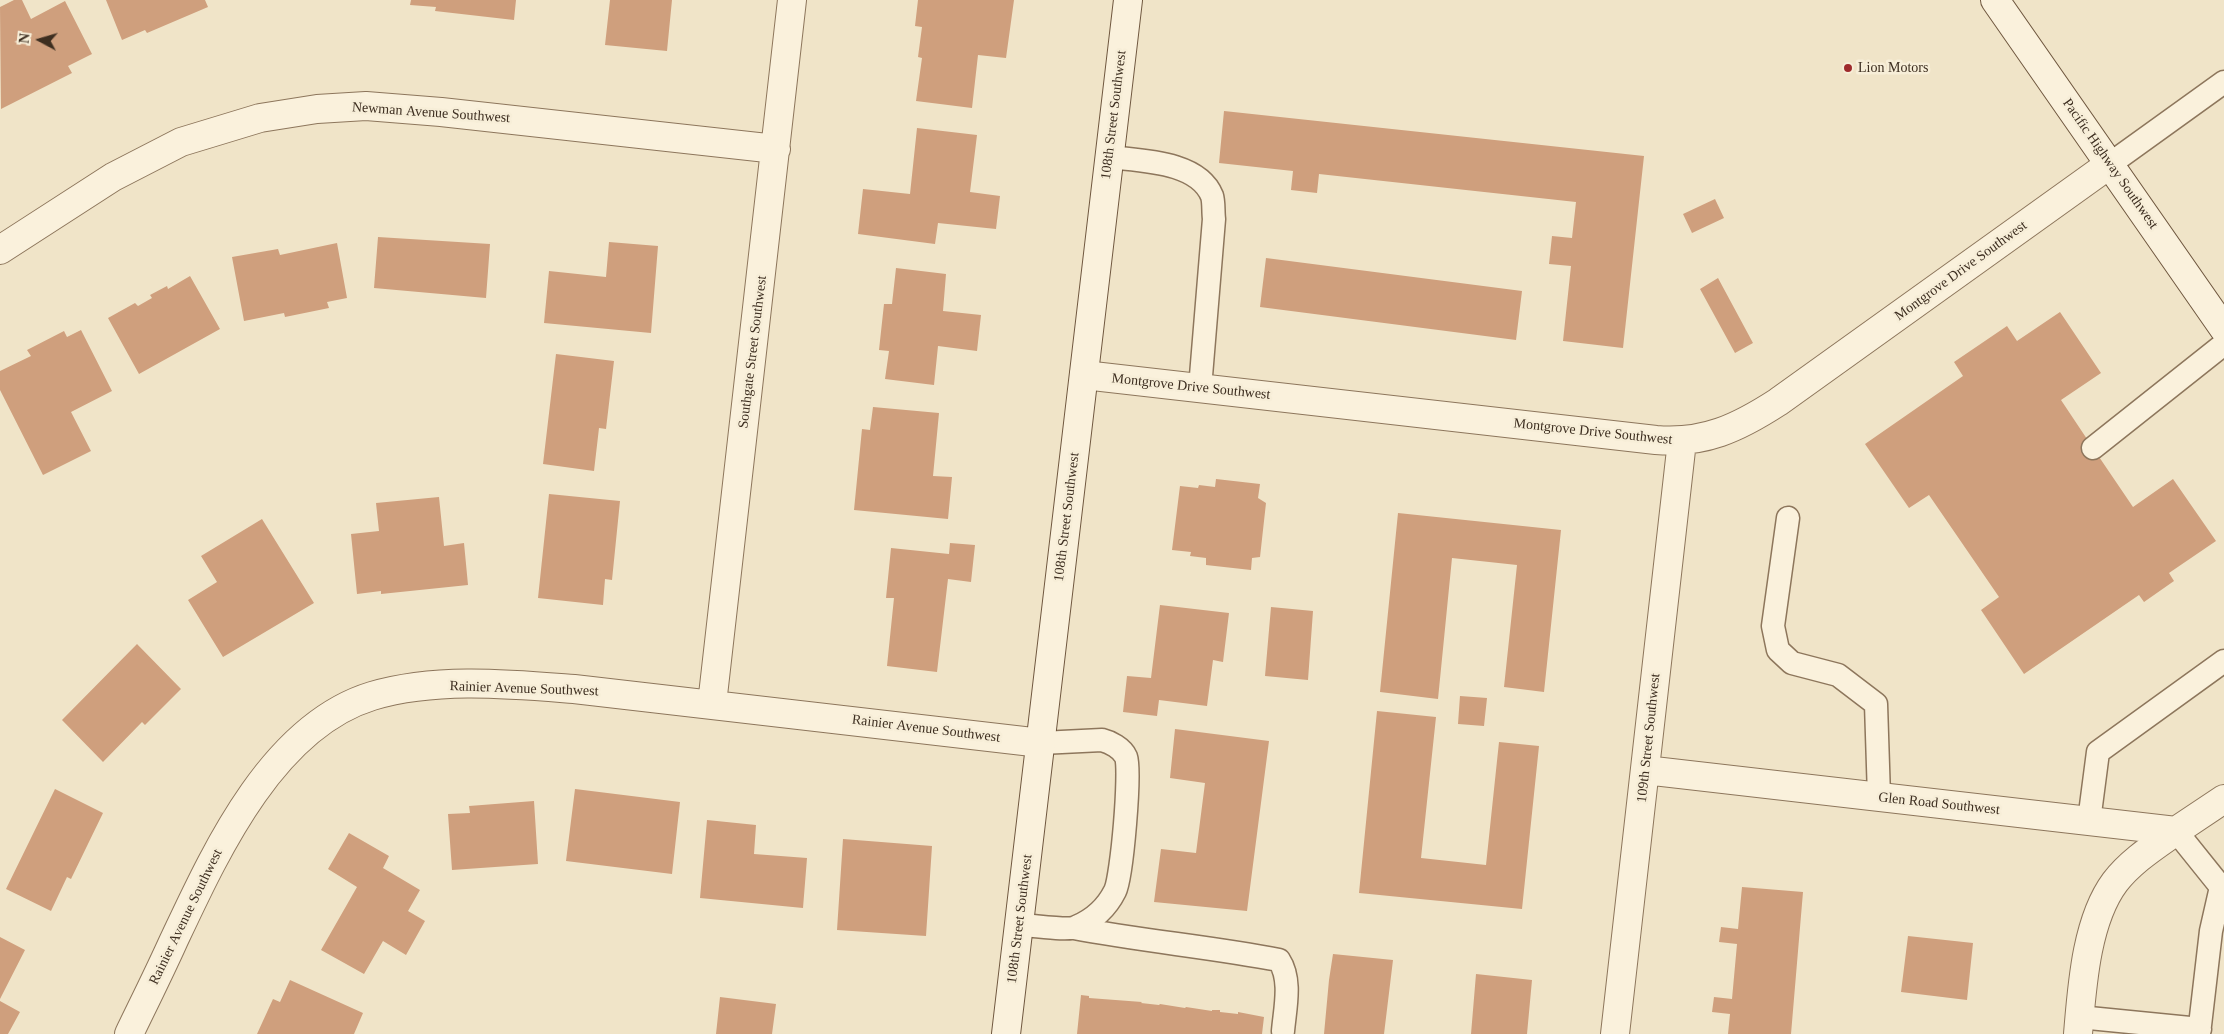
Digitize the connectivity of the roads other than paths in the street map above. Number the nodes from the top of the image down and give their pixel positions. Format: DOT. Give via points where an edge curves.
graph roads {
  1 [pos="792,0"];
  2 [pos="1128,0"];
  3 [pos="1995,0"];
  4 [pos="2224,82"];
  5 [pos="776,149"];
  6 [pos="1109,157"];
  7 [pos="2110,164"];
  8 [pos="0,250"];
  9 [pos="2224,329"];
  10 [pos="2224,344"];
  11 [pos="1084,375"];
  12 [pos="1200,388"];
  13 [pos="1682,441"];
  14 [pos="2093,448"];
  15 [pos="1788,518"];
  16 [pos="2224,661"];
  17 [pos="712,704"];
  18 [pos="1041,743"];
  19 [pos="1645,770"];
  20 [pos="1879,797"];
  21 [pos="2224,799"];
  22 [pos="2089,821"];
  23 [pos="2176,831"];
  24 [pos="2222,886"];
  25 [pos="1019,925"];
  26 [pos="1074,928"];
  27 [pos="2079,1026"];
  28 [pos="1283,1031"];
  29 [pos="2200,1032"];
  30 [pos="129,1034"];
  31 [pos="1006,1034"];
  32 [pos="1615,1034"];
  1 -- 5 [label="street, Southgate Street Southwest"];
  2 -- 6 [label="street, 108th Street Southwest"];
  3 -- 7 [label="street, Pacific Highway Southwest"];
  4 -- 7 [label="lane"];
  5 -- 8 [label="street, Newman Avenue Southwest" via="432,111 366,106 317,109 260,118 181,142 113,177"];
  5 -- 17 [label="street, Southgate Street Southwest"];
  6 -- 11 [label="street, 108th Street Southwest"];
  6 -- 12 [label="lane" via="1182,168 1198,179 1212,196 1214,219"];
  7 -- 9 [label="street, Pacific Highway Southwest"];
  7 -- 13 [label="street, Montgrove Drive Southwest" via="1765,411 1718,433"];
  10 -- 14 [label="lane"];
  11 -- 12 [label="street, Montgrove Drive Southwest"];
  11 -- 18 [label="street, 108th Street Southwest"];
  12 -- 13 [label="street, Montgrove Drive Southwest"];
  13 -- 19 [label="street, 109th Street Southwest"];
  15 -- 20 [label="lane" via="1774,626 1778,650 1792,663 1838,675 1876,704"];
  16 -- 22 [label="lane" via="2098,752"];
  17 -- 18 [label="street, Rainier Avenue Southwest"];
  17 -- 30 [label="street, Rainier Avenue Southwest" via="565,688 447,685 373,696 336,712 286,754 240,813 202,880"];
  18 -- 25 [label="street, 108th Street Southwest"];
  18 -- 26 [label="lane" via="1102,740 1120,750 1126,758 1127,790 1115,890 1097,916"];
  19 -- 20 [label="street, Glen Road Southwest"];
  19 -- 32 [label="street, 109th Street Southwest"];
  20 -- 22 [label="street, Glen Road Southwest"];
  21 -- 23 [label="street"];
  22 -- 23 [label="street, Glen Road Southwest"];
  23 -- 24 [label="lane"];
  23 -- 27 [label="street" via="2126,869 2105,899 2089,948"];
  24 -- 29 [label="lane" via="2212,931"];
  25 -- 26 [label="lane"];
  25 -- 31 [label="street, 108th Street Southwest"];
  26 -- 28 [label="lane" via="1279,960 1285,969 1287,992"];
  27 -- 29 [label="lane"];
}
